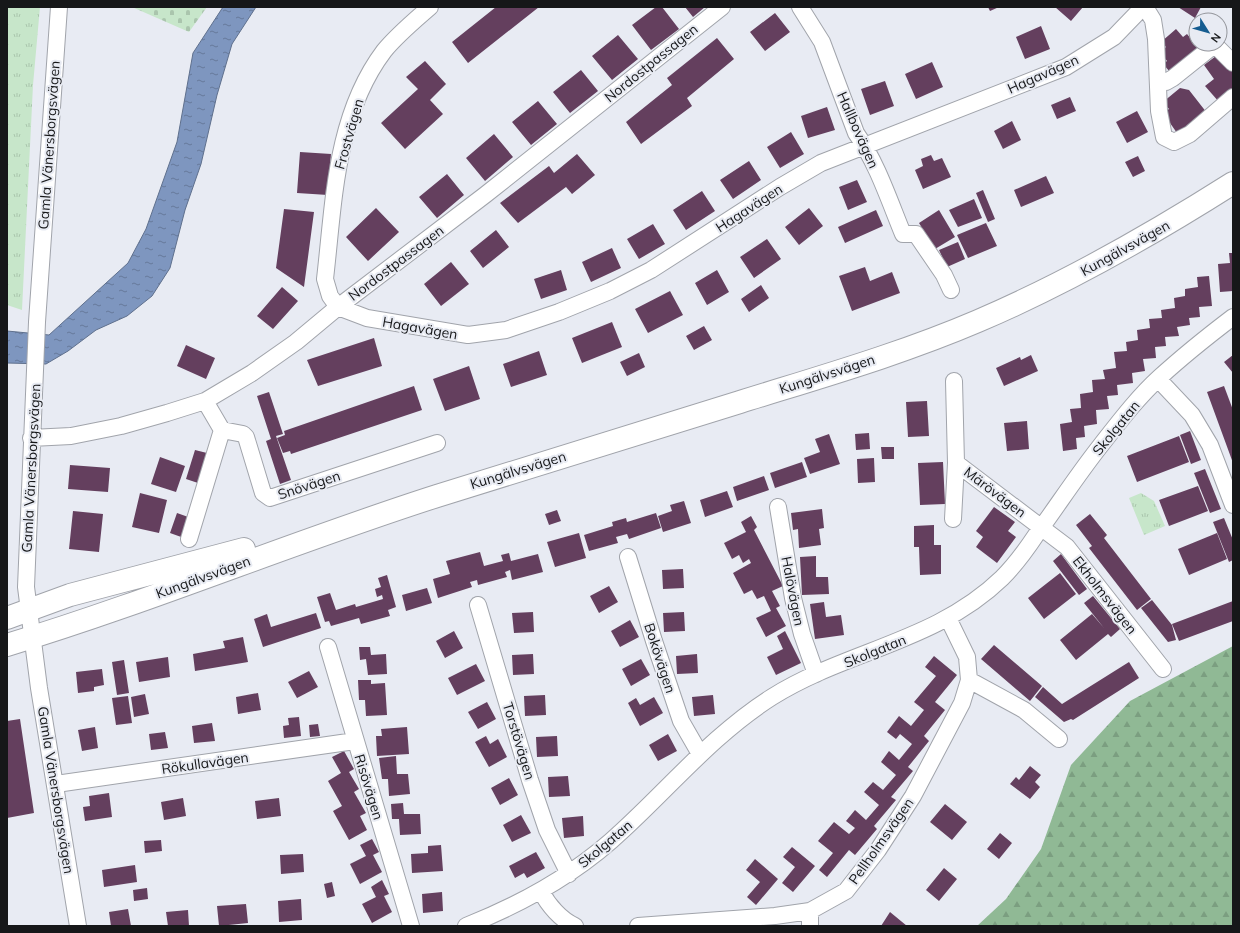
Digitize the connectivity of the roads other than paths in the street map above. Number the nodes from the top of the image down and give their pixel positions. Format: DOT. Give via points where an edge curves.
graph roads {
  1 [pos="59,7"];
  2 [pos="430,7"];
  3 [pos="722,7"];
  4 [pos="800,7"];
  5 [pos="1144,7"];
  6 [pos="1233,63"];
  7 [pos="1158,82"];
  8 [pos="1233,97"];
  9 [pos="866,146"];
  10 [pos="1233,183"];
  11 [pos="951,290"];
  12 [pos="338,307"];
  13 [pos="1233,317"];
  14 [pos="1158,379"];
  15 [pos="954,381"];
  16 [pos="205,401"];
  17 [pos="222,430"];
  18 [pos="31,438"];
  19 [pos="437,443"];
  20 [pos="956,463"];
  21 [pos="1233,505"];
  22 [pos="778,507"];
  23 [pos="397,508"];
  24 [pos="953,519"];
  25 [pos="1042,526"];
  26 [pos="189,538"];
  27 [pos="628,557"];
  28 [pos="478,605"];
  29 [pos="28,610"];
  30 [pos="7,618"];
  31 [pos="948,618"];
  32 [pos="33,637"];
  33 [pos="7,645"];
  34 [pos="328,647"];
  35 [pos="1163,668"];
  36 [pos="816,674"];
  37 [pos="969,680"];
  38 [pos="1059,739"];
  39 [pos="355,741"];
  40 [pos="700,754"];
  41 [pos="55,786"];
  42 [pos="569,874"];
  43 [pos="541,891"];
  44 [pos="810,918"];
  45 [pos="774,921"];
  46 [pos="78,926"];
  47 [pos="411,926"];
  48 [pos="466,926"];
  49 [pos="574,926"];
  50 [pos="638,926"];
  1 -- 18 [label="street, Gamla Vänersborgsvägen"];
  2 -- 12 [label="street, Frostvägen" via="385,50 371,70 353,107 338,160 325,279 330,296"];
  3 -- 12 [label="street, Nordostpassagen" via="485,195"];
  4 -- 9 [label="street, Hallbovägen" via="822,42 856,133"];
  5 -- 7 [label="street" via="1153,20"];
  5 -- 9 [label="street, Hagavägen" via="1114,37 1066,67"];
  6 -- 7 [label="street" via="1213,46 1173,78 1166,82"];
  7 -- 8 [label="street" via="1159,111 1164,137 1174,142 1190,134"];
  9 -- 11 [label="street, Hallbovägen" via="903,234 916,234 944,275"];
  9 -- 12 [label="street, Hagavägen" via="821,163 651,270 610,291 506,330 468,335 450,334 367,318"];
  10 -- 23 [label="main road, Kungälvsvägen" via="1134,244 977,322 833,373"];
  12 -- 16 [label="street, Nordostpassagen" via="284,351"];
  13 -- 14 [label="street, Skolgatan"];
  14 -- 21 [label="street" via="1192,415 1210,444"];
  14 -- 25 [label="street, Skolgatan" via="1100,446"];
  15 -- 20 [label="street, Märövägen"];
  16 -- 17 [label="street"];
  16 -- 18 [label="street, Nordostpassagen" via="120,426 71,436"];
  17 -- 19 [label="street, Snövägen" via="243,434 246,437 263,493 270,498"];
  17 -- 26 [label="street"];
  18 -- 29 [label="street, Gamla Vänersborgsvägen" via="26,587"];
  20 -- 24 [label="street"];
  20 -- 25 [label="street, Märövägen"];
  22 -- 36 [label="street, Halövägen" via="793,598"];
  23 -- 29 [label="main road, Kungälvsvägen" via="78,593"];
  23 -- 32 [label="main road, Kungälvsvägen"];
  25 -- 31 [label="street, Skolgatan" via="1003,577 964,610"];
  25 -- 35 [label="street, Ekholmsvägen" via="1067,547"];
  27 -- 40 [label="street, Bokövägen" via="681,721"];
  28 -- 42 [label="street, Torstövägen" via="530,780 547,830"];
  29 -- 30 [label="main road, Kungälvsvägen"];
  29 -- 32 [label="street, Gamla Vänersborgsvägen"];
  31 -- 36 [label="street, Skolgatan" via="923,631"];
  31 -- 37 [label="street, Pellholmsvägen" via="967,657"];
  32 -- 33 [label="main road, Kungälvsvägen"];
  32 -- 41 [label="street, Gamla Vänersborgsvägen"];
  34 -- 39 [label="street, Risövägen"];
  36 -- 40 [label="street, Skolgatan" via="774,695 741,718"];
  37 -- 38 [label="street" via="1024,710"];
  37 -- 44 [label="street, Pellholmsvägen" via="962,703 937,753 878,850 846,891"];
  39 -- 41 [label="street, Rökullavägen"];
  39 -- 47 [label="street, Risövägen"];
  40 -- 42 [label="street, Skolgatan" via="622,832"];
  41 -- 46 [label="street, Gamla Vänersborgsvägen"];
  42 -- 43 [label="street, Skolgatan"];
  43 -- 48 [label="street, Skolgatan" via="501,912"];
  43 -- 49 [label="street" via="547,903"];
  44 -- 45 [label="street, Pellholmsvägen"];
  45 -- 50 [label="street, Pellholmsvägen"];
}
